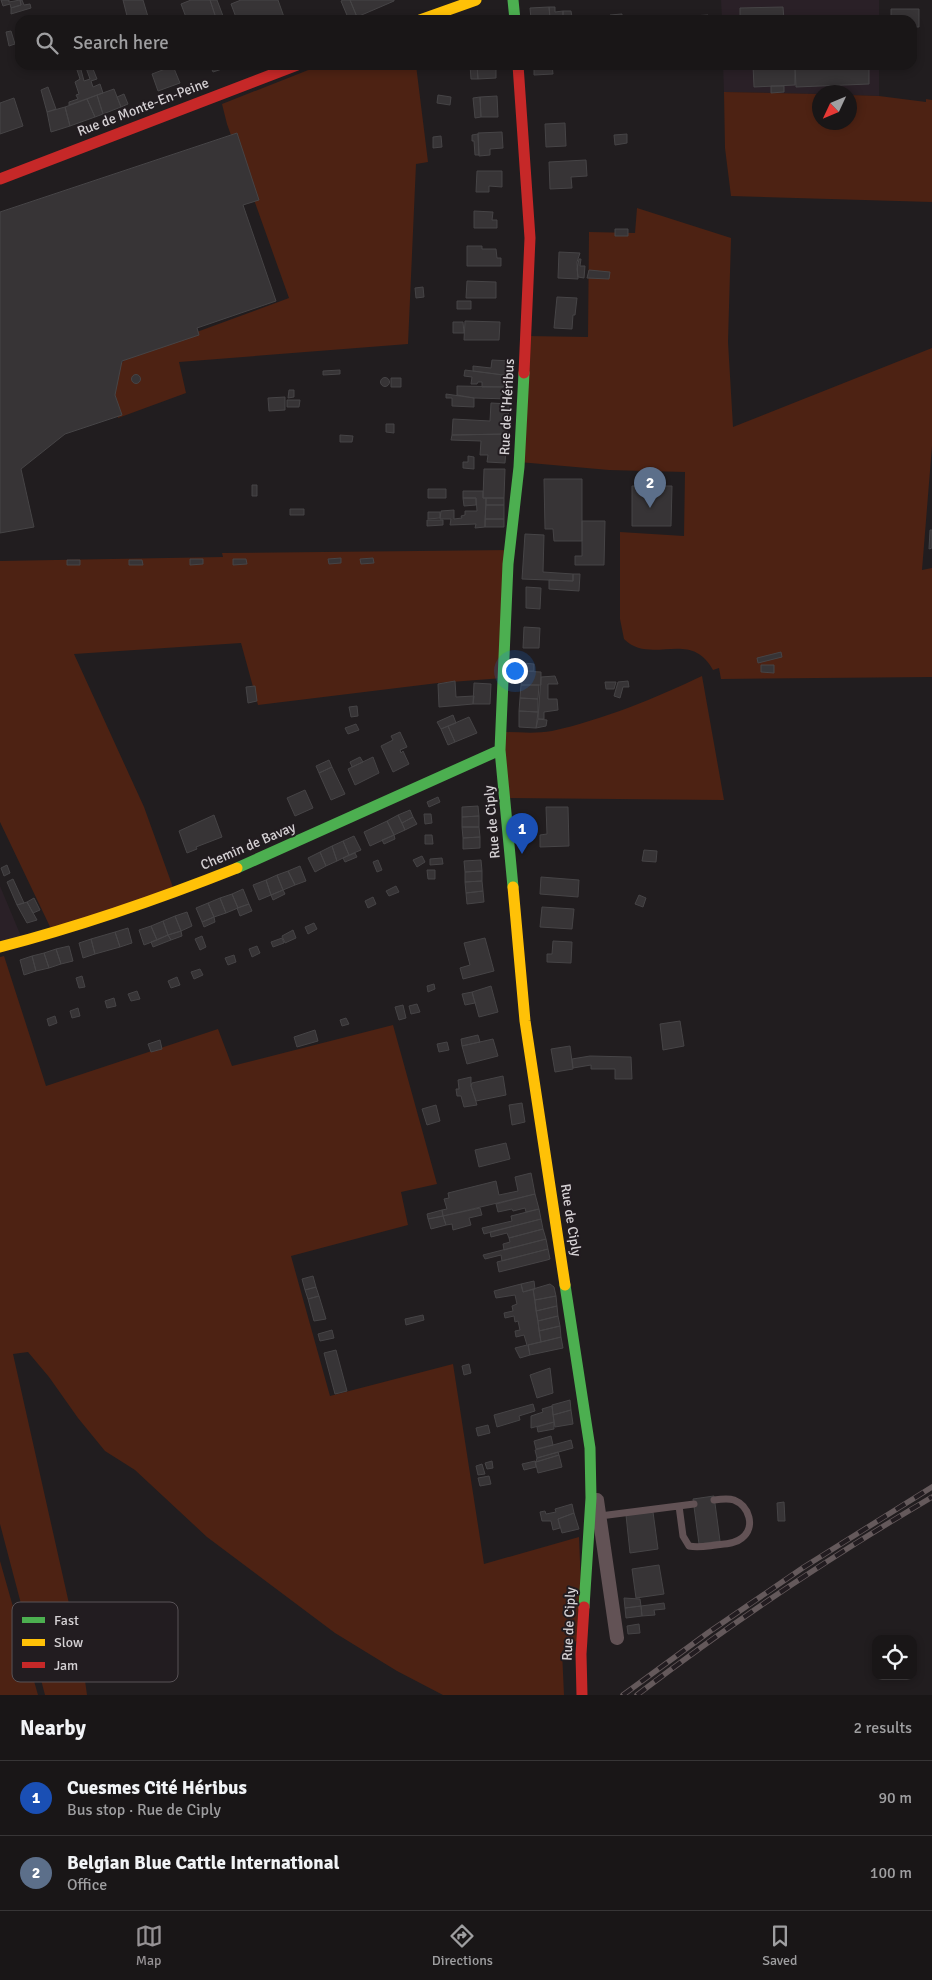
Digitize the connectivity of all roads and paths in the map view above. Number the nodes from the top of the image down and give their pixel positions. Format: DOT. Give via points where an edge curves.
graph roads {
  1 [pos="476,0"];
  2 [pos="513,0"];
  3 [pos="434,15"];
  4 [pos="514,15"];
  5 [pos="284,70"];
  6 [pos="518,70"];
  7 [pos="0,179"];
  8 [pos="500,750"];
  9 [pos="0,947"];
  10 [pos="590,1448"];
  11 [pos="714,1500"];
  12 [pos="694,1504"];
  13 [pos="679,1506"];
  14 [pos="600,1516"];
  15 [pos="617,1638"];
  16 [pos="582,1695"];
  1 -- 3 [label="street"];
  2 -- 4 [label="street"];
  5 -- 7 [label="street, Rue de Monte-En-Peine"];
  6 -- 8 [label="street, Rue de l'Héribus" via="530,238 519,467 508,564"];
  8 -- 9 [label="street, Chemin de Bavay" via="184,889 129,909"];
  8 -- 10 [label="street, Rue de Ciply" via="525,1021"];
  10 -- 14 [label="street"];
  10 -- 16 [label="street, Rue de Ciply" via="591,1498"];
  11 -- 13 [label="lane" via="732,1500 746,1509 750,1525 748,1533 734,1543 689,1546 683,1536"];
  12 -- 13 [label="lane"];
  13 -- 14 [label="lane"];
  14 -- 15 [label="street"];
}
